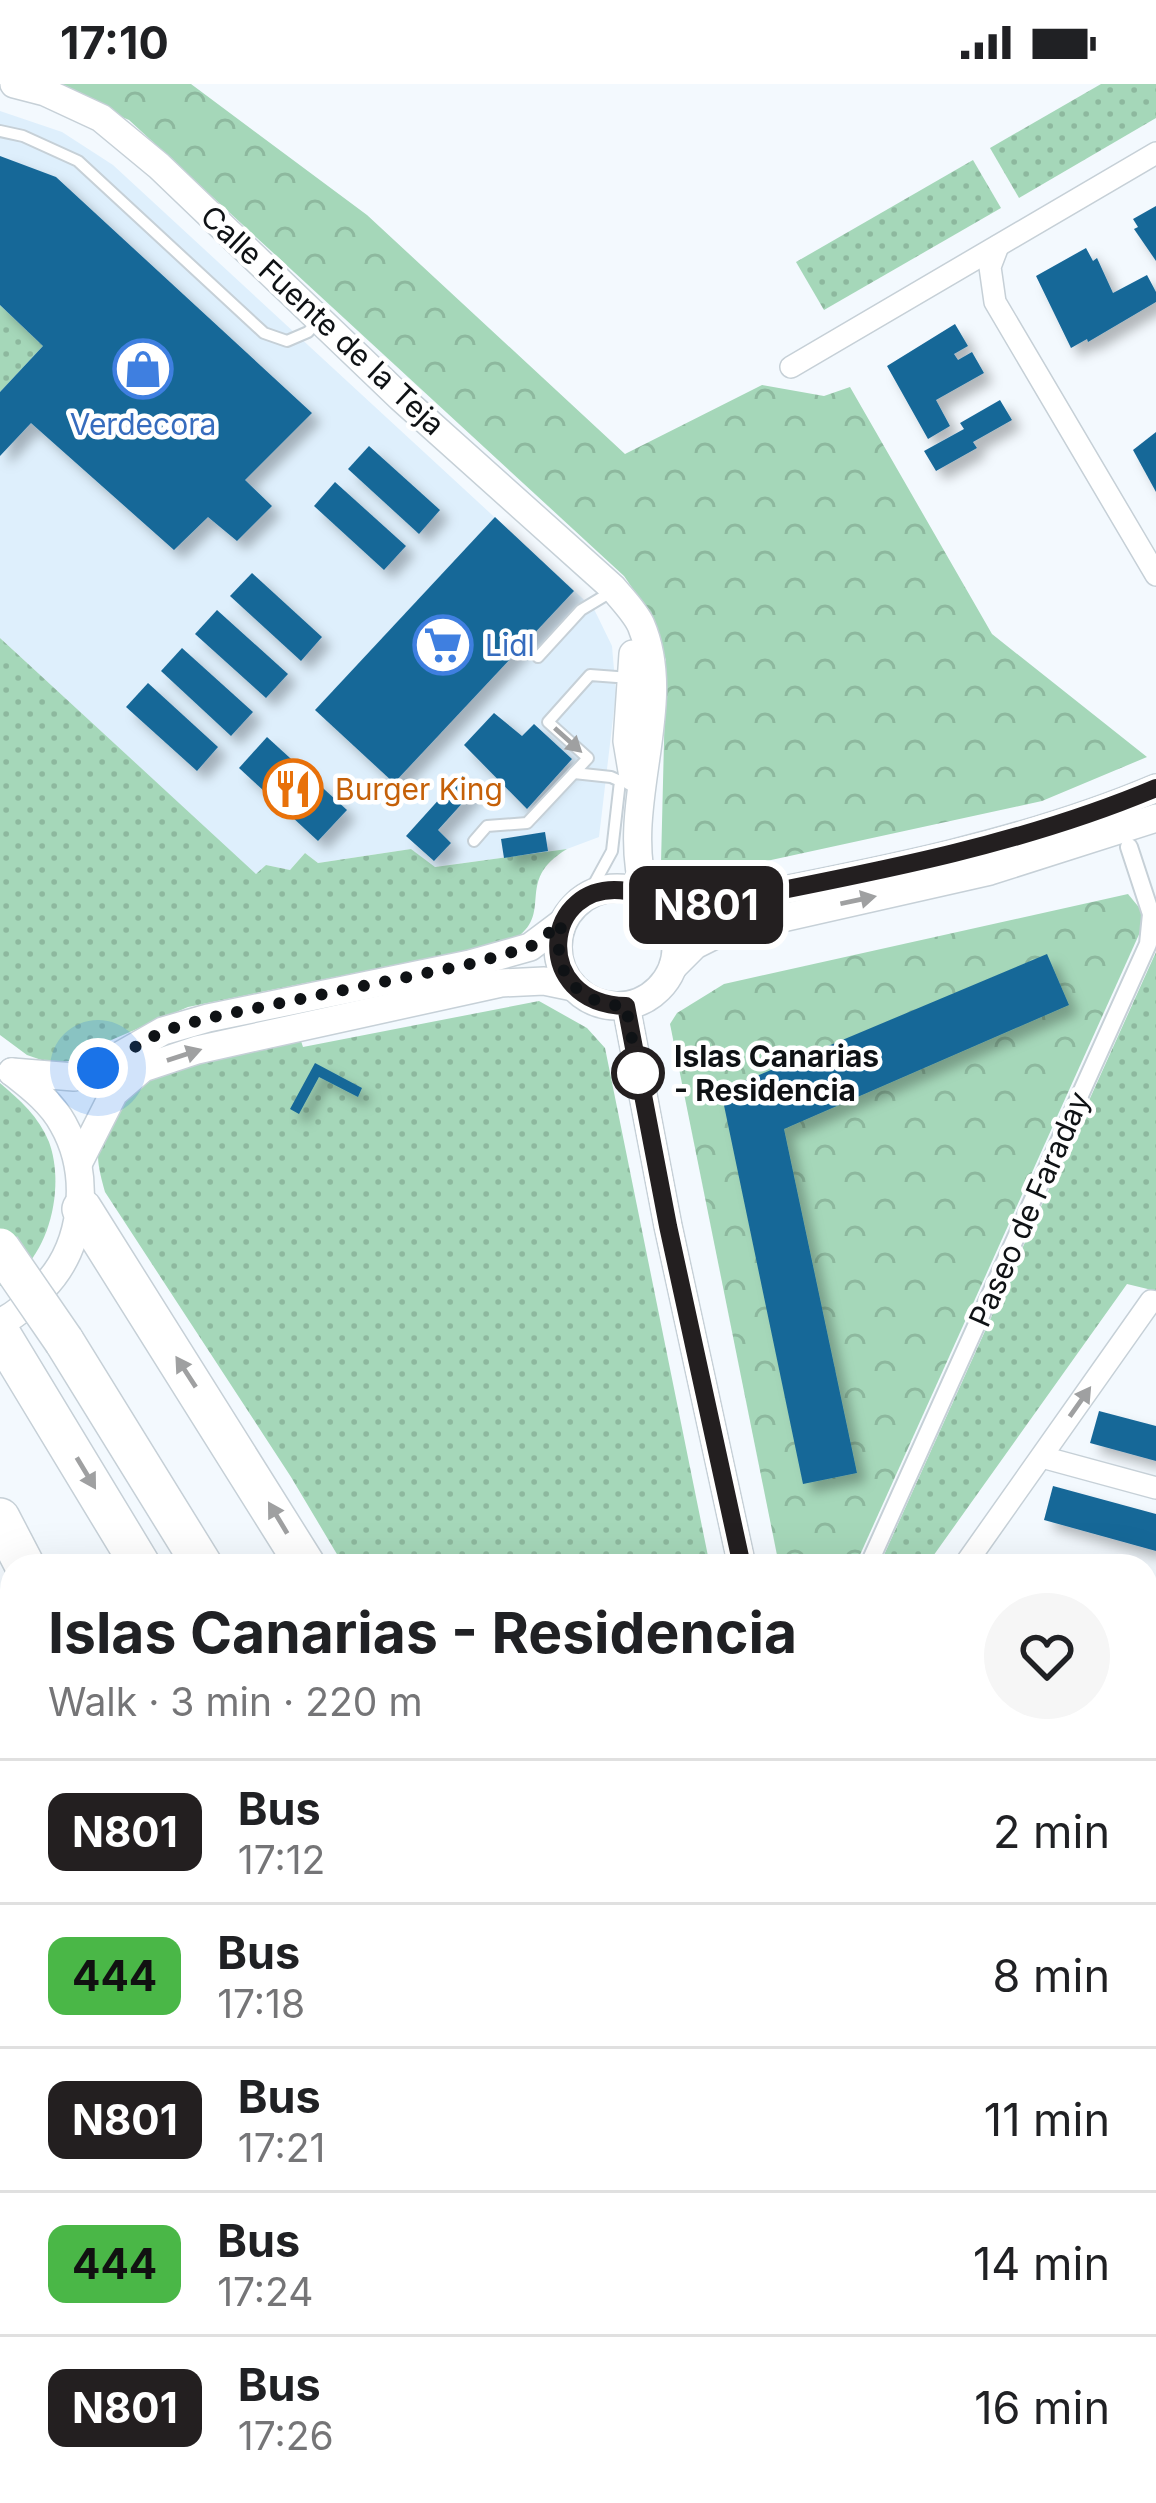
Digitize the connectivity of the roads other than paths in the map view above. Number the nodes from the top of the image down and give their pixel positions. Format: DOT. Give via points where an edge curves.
graph roads {
  1 [pos="14,84"];
  2 [pos="0,131"];
  3 [pos="1156,153"];
  4 [pos="998,246"];
  5 [pos="321,318"];
  6 [pos="791,367"];
  7 [pos="1156,575"];
  8 [pos="614,589"];
  9 [pos="538,656"];
  10 [pos="633,678"];
  11 [pos="646,748"];
  12 [pos="574,772"];
  13 [pos="1156,788"];
  14 [pos="1156,818"];
  15 [pos="474,841"];
  16 [pos="1129,847"];
  17 [pos="594,892"];
  18 [pos="656,903"];
  19 [pos="562,923"];
  20 [pos="673,967"];
  21 [pos="573,987"];
  22 [pos="626,1006"];
  23 [pos="6,1068"];
  24 [pos="79,1162"];
  25 [pos="82,1209"];
  26 [pos="0,1248"];
  27 [pos="1154,1302"];
  28 [pos="0,1322"];
  29 [pos="0,1333"];
  30 [pos="1042,1457"];
  31 [pos="1156,1488"];
  32 [pos="0,1518"];
  33 [pos="19,1554"];
  34 [pos="134,1554"];
  35 [pos="195,1554"];
  36 [pos="298,1554"];
  37 [pos="739,1554"];
  38 [pos="873,1554"];
  39 [pos="973,1554"];
  1 -- 5 [label="street, Calle Fuente de la Teja" via="101,118"];
  2 -- 5 [label="lane" via="78,161 264,333 287,341"];
  3 -- 4 [label="street"];
  4 -- 6 [label="street"];
  4 -- 7 [label="street" via="990,268 995,302"];
  5 -- 8 [label="street, Calle Fuente de la Teja"];
  8 -- 9 [label="lane" via="581,610"];
  8 -- 10 [label="street"];
  8 -- 11 [label="street, Calle Fuente de la Teja" via="640,622 649,654"];
  10 -- 11 [label="lane" via="644,688 638,727"];
  10 -- 12 [label="lane, one-way" via="590,675 548,722 588,758"];
  10 -- 17 [label="street" via="624,841"];
  11 -- 18 [label="street, Calle Fuente de la Teja" via="634,851"];
  12 -- 15 [label="lane" via="527,823 487,826"];
  12 -- 17 [label="lane" via="620,782 612,851"];
  13 -- 18 [label="street" via="965,849"];
  20 -- 14 [label="street, one-way" via="721,932 990,872"];
  16 -- 38 [label="street, Paseo de Faraday" via="1151,914 1148,944"];
  17 -- 18 [label="street"];
  17 -- 19 [label="street"];
  18 -- 20 [label="street" via="677,949"];
  19 -- 21 [label="street" via="558,957"];
  19 -- 23 [label="street" via="530,947 470,964 163,1031 74,1077"];
  20 -- 22 [label="street" via="655,993"];
  21 -- 22 [label="street" via="606,1006"];
  24 -- 21 [label="street, one-way" via="114,1093 143,1068 501,983"];
  22 -- 37 [label="street"];
  23 -- 24 [label="street" via="64,1124"];
  24 -- 25 [label="street"];
  25 -- 28 [label="street" via="61,1270"];
  36 -- 25 [label="highway, one-way"];
  26 -- 35 [label="highway, bridge"];
  30 -- 27 [label="street, one-way"];
  29 -- 34 [label="highway, one-way"];
  30 -- 31 [label="street"];
  30 -- 39 [label="street"];
  32 -- 33 [label="highway"];
}
